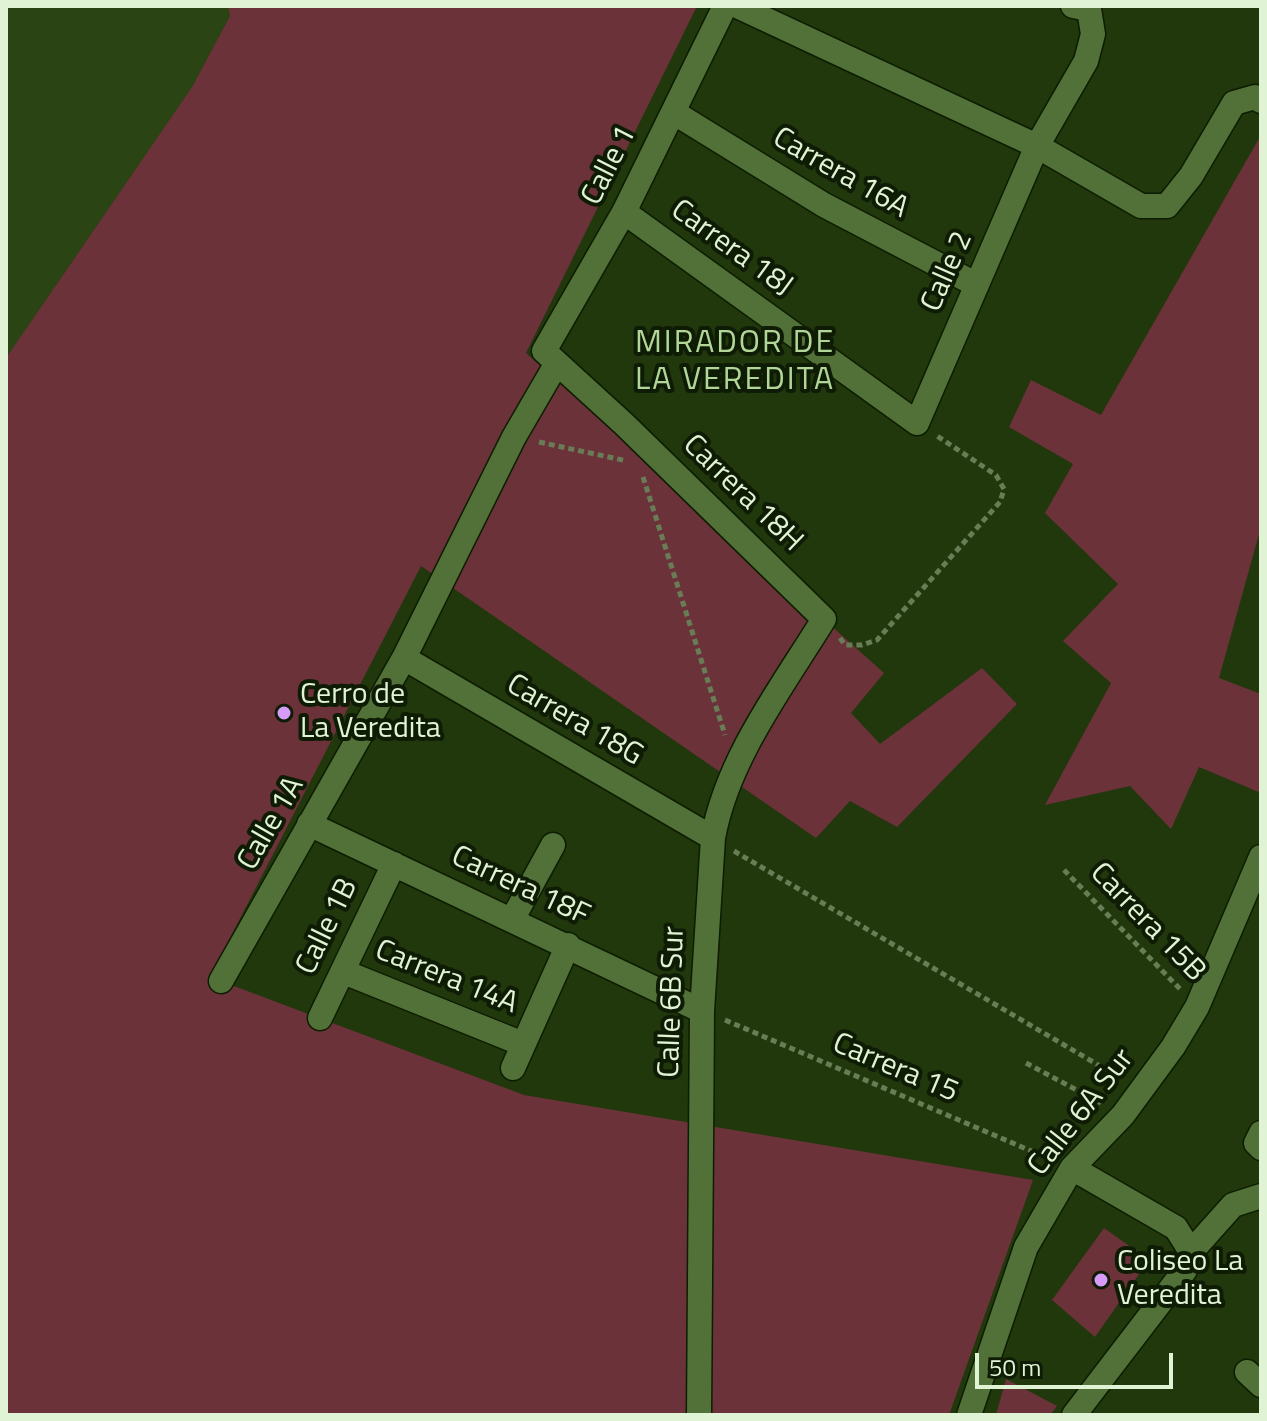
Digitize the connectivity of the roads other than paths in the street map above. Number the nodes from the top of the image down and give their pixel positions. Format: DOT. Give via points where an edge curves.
graph roads {
  1 [pos="725,6"];
  2 [pos="737,6"];
  3 [pos="1073,6"];
  4 [pos="1261,101"];
  5 [pos="673,112"];
  6 [pos="1037,146"];
  7 [pos="624,212"];
  8 [pos="977,285"];
  9 [pos="551,357"];
  10 [pos="917,423"];
  11 [pos="514,437"];
  12 [pos="824,619"];
  13 [pos="404,658"];
  14 [pos="309,824"];
  15 [pos="713,838"];
  16 [pos="553,845"];
  17 [pos="1261,857"];
  18 [pos="394,864"];
  19 [pos="513,918"];
  20 [pos="568,945"];
  21 [pos="344,972"];
  22 [pos="221,981"];
  23 [pos="702,1011"];
  24 [pos="320,1018"];
  25 [pos="523,1044"];
  26 [pos="513,1068"];
  27 [pos="1072,1168"];
  28 [pos="1261,1196"];
  29 [pos="1191,1252"];
  30 [pos="699,1415"];
  31 [pos="969,1415"];
  32 [pos="1074,1415"];
  1 -- 5 [label="street, Calle 1"];
  2 -- 6 [label="street"];
  3 -- 6 [label="street, Calle 2" via="1089,9 1093,34 1086,61"];
  4 -- 6 [label="street" via="1255,97 1234,103 1167,206 1141,206"];
  5 -- 7 [label="street, Calle 1"];
  5 -- 8 [label="street, Carrera 16A" via="824,205"];
  6 -- 8 [label="street, Calle 2"];
  7 -- 9 [label="street, Calle 1"];
  7 -- 10 [label="street, Carrera 18J"];
  8 -- 10 [label="street, Calle 2"];
  9 -- 11 [label="street, Calle 1"];
  9 -- 12 [label="street, Carrera 18H"];
  11 -- 13 [label="street, Calle 1A"];
  12 -- 15 [label="street, Calle 6B Sur" via="736,770"];
  13 -- 14 [label="street, Calle 1A"];
  13 -- 15 [label="street, Carrera 18G"];
  14 -- 18 [label="street, Carrera 18F"];
  14 -- 22 [label="street, Calle 1A"];
  15 -- 23 [label="street, Calle 6B Sur"];
  16 -- 19 [label="street"];
  17 -- 27 [label="street, Calle 6A Sur" via="1197,1007 1173,1047 1123,1115"];
  18 -- 19 [label="street, Carrera 18F"];
  18 -- 21 [label="street, Calle 1B"];
  19 -- 20 [label="street, Carrera 18F"];
  20 -- 23 [label="street, Carrera 18F"];
  20 -- 25 [label="street"];
  21 -- 24 [label="street, Calle 1B"];
  21 -- 25 [label="street, Carrera 14A"];
  23 -- 30 [label="street, Calle 6B Sur"];
  25 -- 26 [label="street"];
  27 -- 29 [label="street" via="1176,1228"];
  27 -- 31 [label="street, Calle 6A Sur" via="1026,1247"];
  28 -- 29 [label="street" via="1233,1205"];
  29 -- 32 [label="street" via="1185,1270"];
}
